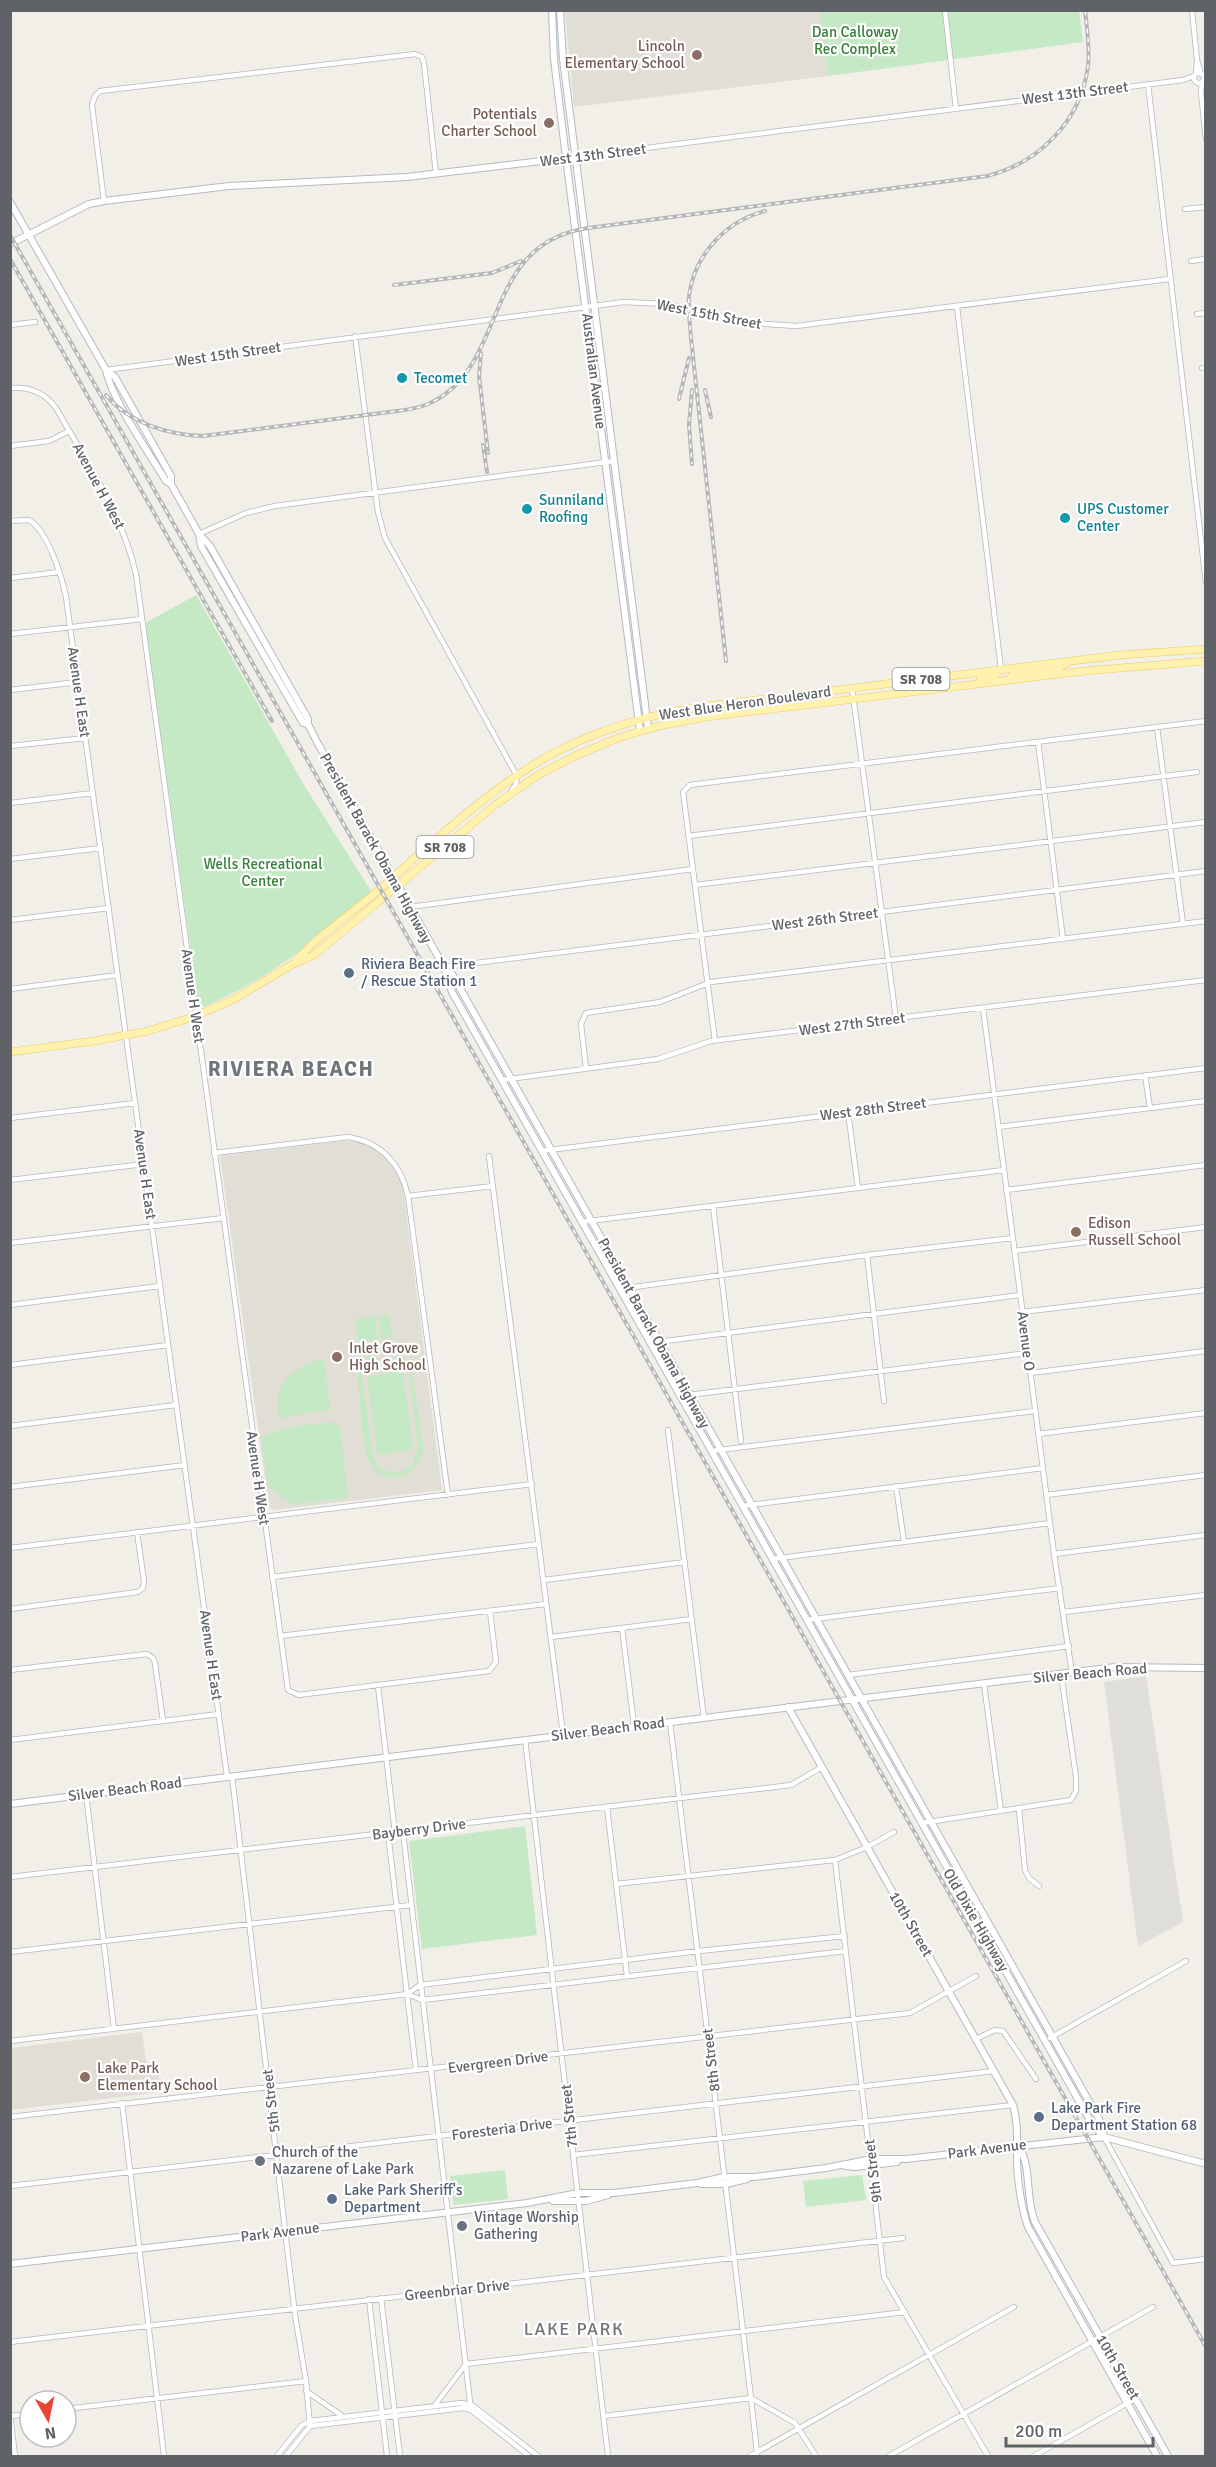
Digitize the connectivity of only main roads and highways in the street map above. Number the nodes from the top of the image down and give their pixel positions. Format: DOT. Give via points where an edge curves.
graph roads {
  1 [pos="552,10"];
  2 [pos="560,10"];
  3 [pos="575,157"];
  4 [pos="566,158"];
  5 [pos="10,201"];
  6 [pos="30,235"];
  7 [pos="10,244"];
  8 [pos="1205,649"];
  9 [pos="1068,661"];
  10 [pos="1206,661"];
  11 [pos="1001,669"];
  12 [pos="1009,680"];
  13 [pos="948,687"];
  14 [pos="642,718"];
  15 [pos="644,730"];
  16 [pos="393,878"];
  17 [pos="398,885"];
  18 [pos="293,964"];
  19 [pos="445,969"];
  20 [pos="10,1052"];
  21 [pos="1206,1668"];
  22 [pos="860,1698"];
  23 [pos="852,1699"];
  24 [pos="788,1707"];
  25 [pos="10,1804"];
  26 [pos="1104,2137"];
  27 [pos="1019,2145"];
  28 [pos="1206,2164"];
  29 [pos="614,2193"];
  30 [pos="550,2200"];
  31 [pos="10,2264"];
  32 [pos="1157,2457"];
  33 [pos="1168,2457"];
  1 -- 4 [label="main road, Australian Avenue"];
  2 -- 3 [label="main road, Australian Avenue"];
  3 -- 4 [label="main road, West 13th Street"];
  3 -- 14 [label="main road, Australian Avenue"];
  4 -- 6 [label="main road, West 13th Street" via="374,180 236,185 104,201 89,204"];
  4 -- 14 [label="main road, Australian Avenue"];
  5 -- 6 [label="main road, President Barack Obama Highway"];
  6 -- 7 [label="main road, West 13th Street"];
  6 -- 16 [label="main road, President Barack Obama Highway" via="171,476 171,484 199,534 201,546 275,677 303,723 308,724"];
  8 -- 9 [label="main road, West Blue Heron Boulevard / SR 708"];
  9 -- 11 [label="main road, West Blue Heron Boulevard / SR 708"];
  9 -- 12 [label="main road" via="1060,667 1014,674"];
  10 -- 12 [label="main road, West Blue Heron Boulevard / SR 708"];
  11 -- 13 [label="main road" via="995,676 951,682"];
  11 -- 14 [label="main road, West Blue Heron Boulevard / SR 708"];
  12 -- 13 [label="main road, West Blue Heron Boulevard / SR 708"];
  13 -- 15 [label="main road, West Blue Heron Boulevard / SR 708" via="706,717"];
  14 -- 15 [label="main road, Australian Avenue"];
  14 -- 16 [label="main road, West Blue Heron Boulevard / SR 708" via="571,745 517,776"];
  15 -- 17 [label="main road, West Blue Heron Boulevard / SR 708" via="577,755 538,776"];
  16 -- 17 [label="main road, President Barack Obama Highway"];
  16 -- 18 [label="main road, West Blue Heron Boulevard / SR 708"];
  17 -- 18 [label="main road, West Blue Heron Boulevard / SR 708" via="314,955"];
  17 -- 19 [label="main road, President Barack Obama Highway"];
  18 -- 20 [label="main road, West Blue Heron Boulevard / SR 708" via="246,993 196,1016 126,1036"];
  19 -- 22 [label="main road, President Barack Obama Highway" via="452,974"];
  19 -- 23 [label="main road, President Barack Obama Highway" via="452,992"];
  21 -- 22 [label="main road, Silver Beach Road" via="1115,1667"];
  22 -- 23 [label="main road, Silver Beach Road"];
  22 -- 26 [label="main road, Old Dixie Highway" via="1099,2119"];
  23 -- 24 [label="main road, Silver Beach Road"];
  23 -- 26 [label="main road, Old Dixie Highway" via="1092,2124"];
  24 -- 25 [label="main road, Silver Beach Road"];
  24 -- 27 [label="main road, 10th Street" via="1013,2105"];
  26 -- 27 [label="main road, Park Avenue"];
  26 -- 28 [label="main road"];
  27 -- 29 [label="main road, Park Avenue"];
  27 -- 32 [label="main road, 10th Street" via="1019,2177 1028,2227"];
  27 -- 33 [label="main road, 10th Street" via="1025,2156 1035,2222"];
  29 -- 30 [label="main road, Park Avenue" via="578,2193"];
  29 -- 30 [label="main road, Park Avenue" via="579,2201"];
  30 -- 31 [label="main road, Park Avenue"];
}
